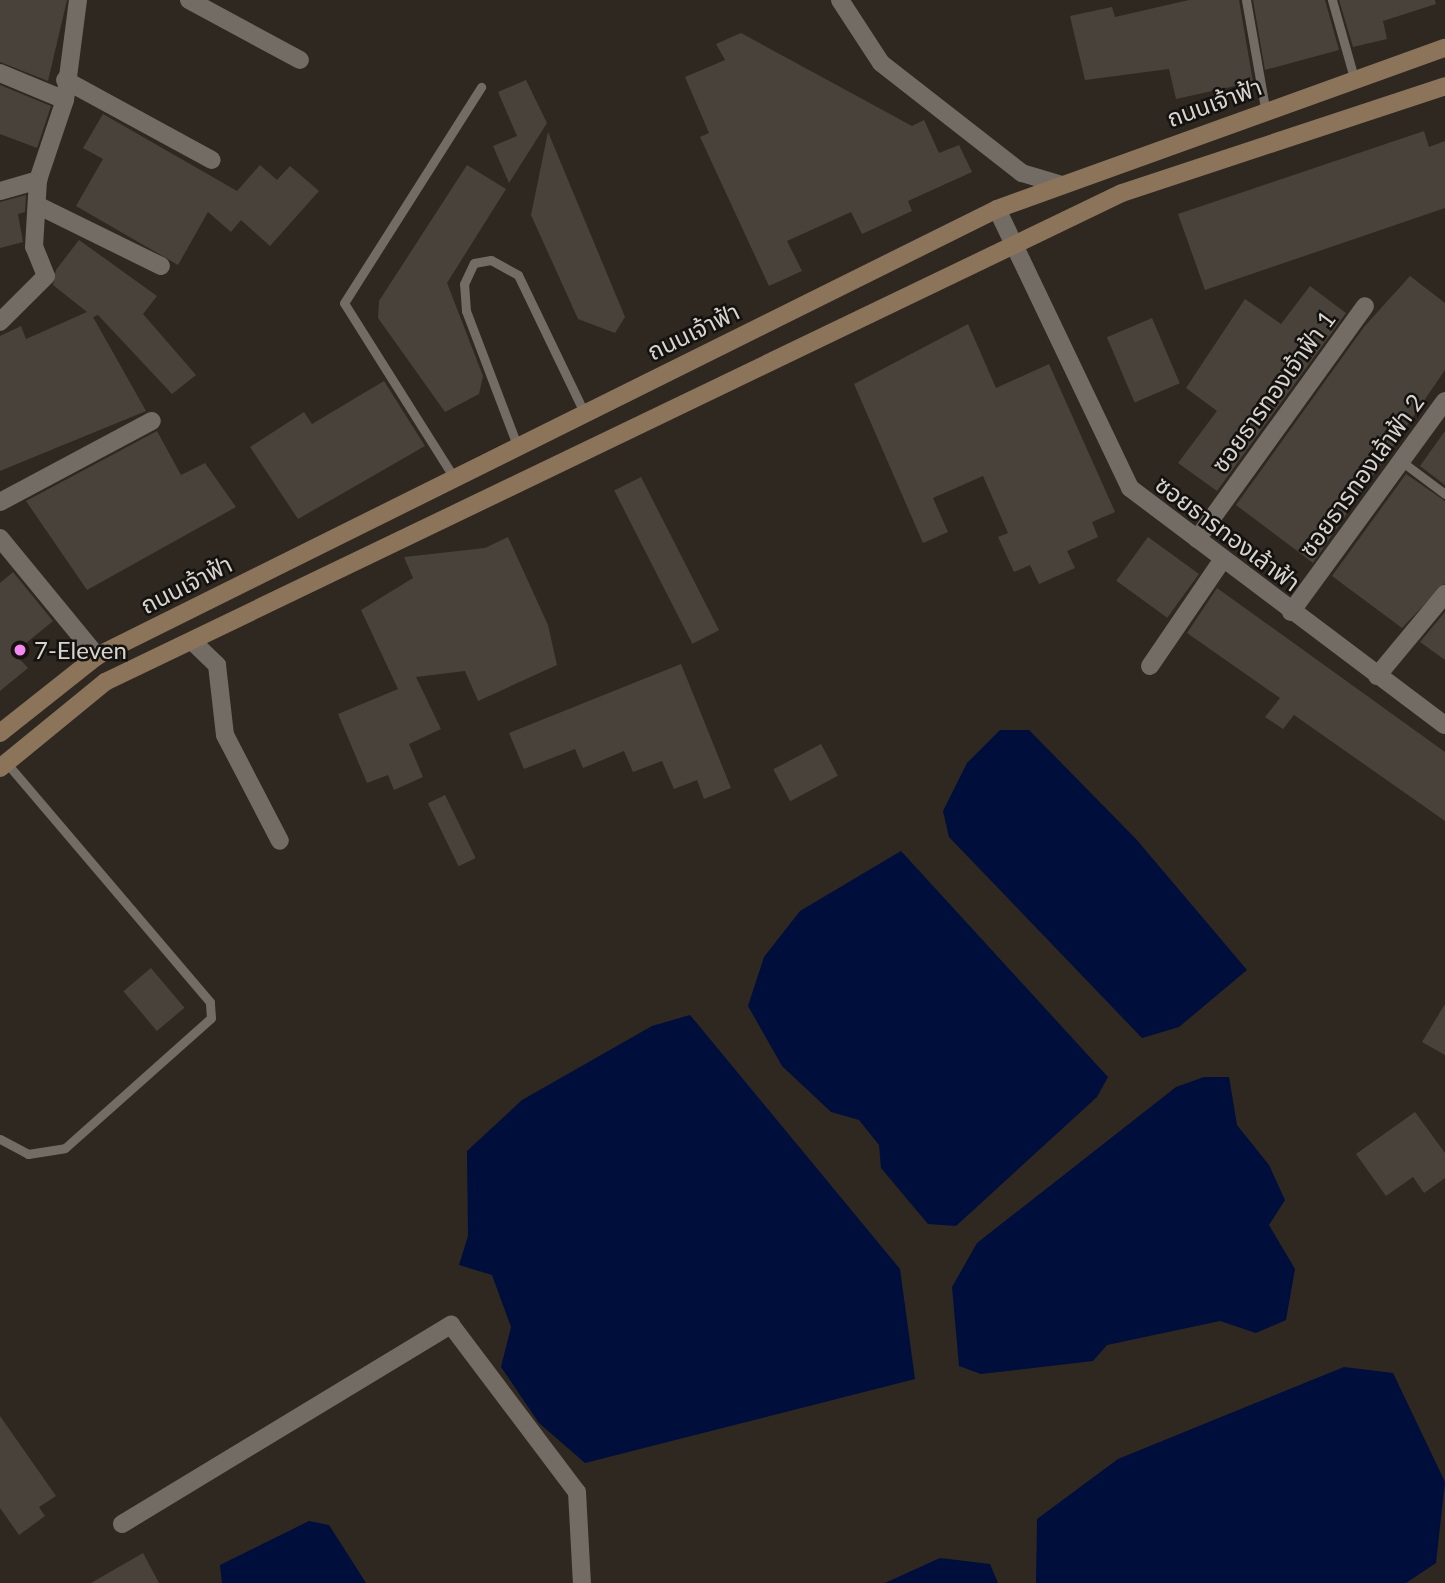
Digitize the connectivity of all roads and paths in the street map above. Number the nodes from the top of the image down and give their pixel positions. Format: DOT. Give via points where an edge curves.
graph roads {
  1 [pos="78,0"];
  2 [pos="189,0"];
  3 [pos="840,0"];
  4 [pos="1246,0"];
  5 [pos="1332,0"];
  6 [pos="1445,48"];
  7 [pos="300,60"];
  8 [pos="0,73"];
  9 [pos="1354,78"];
  10 [pos="65,80"];
  11 [pos="1445,86"];
  12 [pos="481,87"];
  13 [pos="65,100"];
  14 [pos="1265,108"];
  15 [pos="212,160"];
  16 [pos="38,180"];
  17 [pos="1062,185"];
  18 [pos="0,191"];
  19 [pos="37,205"];
  20 [pos="998,209"];
  21 [pos="1014,244"];
  22 [pos="160,266"];
  23 [pos="1365,306"];
  24 [pos="0,322"];
  25 [pos="1445,401"];
  26 [pos="584,412"];
  27 [pos="152,421"];
  28 [pos="517,445"];
  29 [pos="1401,461"];
  30 [pos="453,476"];
  31 [pos="1445,494"];
  32 [pos="0,502"];
  33 [pos="0,538"];
  34 [pos="1197,539"];
  35 [pos="1223,559"];
  36 [pos="1445,594"];
  37 [pos="1291,612"];
  38 [pos="192,640"];
  39 [pos="97,656"];
  40 [pos="1150,666"];
  41 [pos="1377,676"];
  42 [pos="1445,725"];
  43 [pos="0,733"];
  44 [pos="3,765"];
  45 [pos="280,841"];
  46 [pos="0,1139"];
  47 [pos="122,1524"];
  48 [pos="582,1583"];
  1 -- 10 [label="street"];
  2 -- 7 [label="street"];
  3 -- 17 [label="street" via="881,63 1022,173"];
  4 -- 14 [label="lane"];
  5 -- 9 [label="lane"];
  6 -- 9 [label="main road, ถนนเจ้าฟ้า"];
  8 -- 13 [label="street"];
  9 -- 14 [label="main road, ถนนเจ้าฟ้า"];
  10 -- 13 [label="street"];
  10 -- 15 [label="street"];
  11 -- 21 [label="main road" via="1122,193"];
  12 -- 30 [label="lane" via="344,303"];
  13 -- 16 [label="street"];
  14 -- 17 [label="main road, ถนนเจ้าฟ้า"];
  16 -- 18 [label="street"];
  16 -- 19 [label="street"];
  17 -- 20 [label="main road, ถนนเจ้าฟ้า"];
  19 -- 22 [label="street"];
  19 -- 24 [label="street" via="34,247 46,276"];
  20 -- 21 [label="street, ซอยธารทองเล้าฟ้า"];
  20 -- 26 [label="main road, ถนนเจ้าฟ้า"];
  21 -- 34 [label="street, ซอยธารทองเล้าฟ้า" via="1129,488"];
  21 -- 38 [label="main road"];
  23 -- 34 [label="street, ซอยธารทองเจ้าฟ้า 1"];
  25 -- 29 [label="street, ซอยธารทองเล้าฟ้า 2"];
  26 -- 28 [label="main road, ถนนเจ้าฟ้า"];
  26 -- 28 [label="lane" via="518,275 491,260 474,263 464,284 466,311"];
  27 -- 32 [label="street"];
  28 -- 30 [label="main road, ถนนเจ้าฟ้า"];
  29 -- 31 [label="lane"];
  29 -- 37 [label="street, ซอยธารทองเล้าฟ้า 2"];
  30 -- 39 [label="main road, ถนนเจ้าฟ้า"];
  33 -- 39 [label="street"];
  34 -- 35 [label="street, ซอยธารทองเล้าฟ้า"];
  35 -- 37 [label="street, ซอยธารทองเล้าฟ้า"];
  35 -- 40 [label="street"];
  36 -- 41 [label="street"];
  37 -- 41 [label="street, ซอยธารทองเล้าฟ้า"];
  38 -- 44 [label="main road" via="105,682"];
  38 -- 45 [label="street" via="217,665 225,736"];
  39 -- 43 [label="main road, ถนนเจ้าฟ้า"];
  41 -- 42 [label="street, ซอยธารทองเล้าฟ้า"];
  44 -- 46 [label="lane" via="210,1002 211,1018 65,1148 28,1154"];
  47 -- 48 [label="street" via="451,1325 577,1492"];
}
